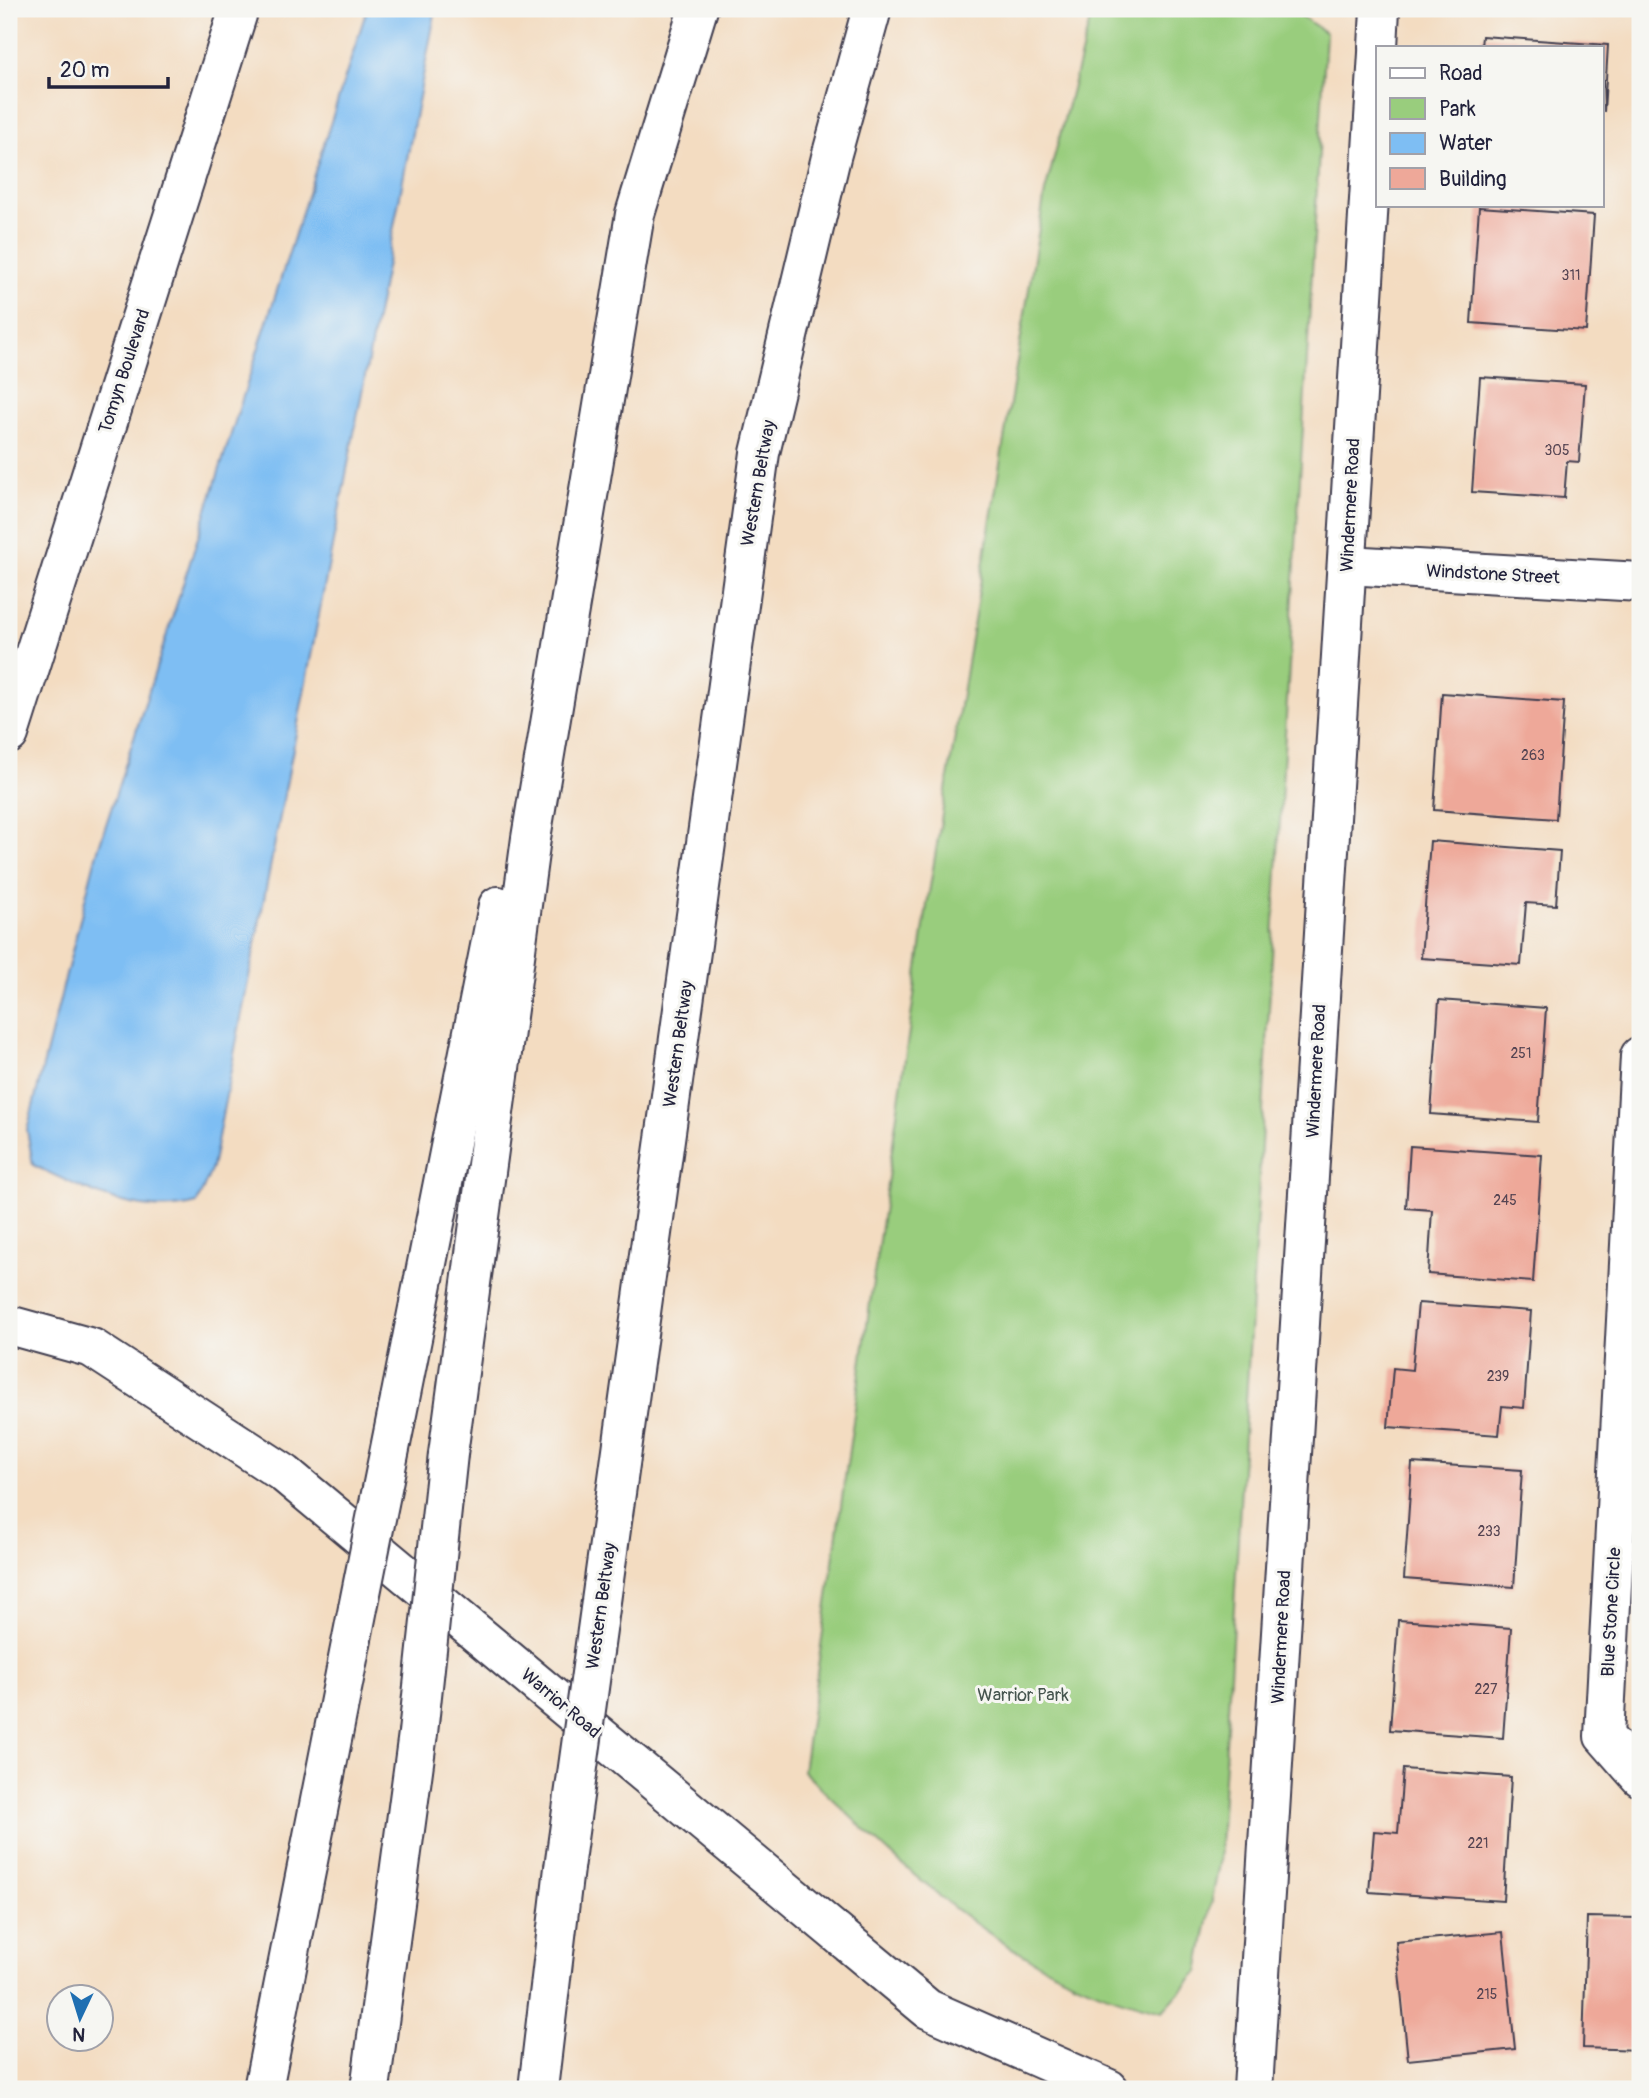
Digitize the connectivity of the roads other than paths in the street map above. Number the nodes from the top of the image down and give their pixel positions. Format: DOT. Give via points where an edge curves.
graph roads {
  1 [pos="239,9"];
  2 [pos="698,9"];
  3 [pos="872,9"];
  4 [pos="1380,9"];
  5 [pos="1378,46"];
  6 [pos="1376,86"];
  7 [pos="635,214"];
  8 [pos="1347,565"];
  9 [pos="1640,582"];
  10 [pos="9,734"];
  11 [pos="1640,1056"];
  12 [pos="9,1325"];
  13 [pos="1640,1777"];
  14 [pos="263,2089"];
  15 [pos="370,2089"];
  16 [pos="538,2089"];
  17 [pos="1109,2089"];
  18 [pos="1253,2089"];
  1 -- 10 [label="main road, Tomyn Boulevard"];
  2 -- 7 [label="main road"];
  3 -- 16 [label="main road, Western Beltway, bridge" via="831,157 760,453 564,1868"];
  4 -- 5 [label="main road"];
  6 -- 8 [label="main road, Windermere Road"];
  7 -- 14 [label="main road, bridge"];
  7 -- 15 [label="main road, bridge" via="531,838 448,1454 418,1733"];
  8 -- 9 [label="main road, Windstone Street"];
  8 -- 18 [label="main road, Windermere Road"];
  11 -- 13 [label="main road, Blue Stone Circle" via="1604,1736"];
  12 -- 17 [label="main road, Warrior Road" via="92,1348 285,1474 928,2009"];
}
